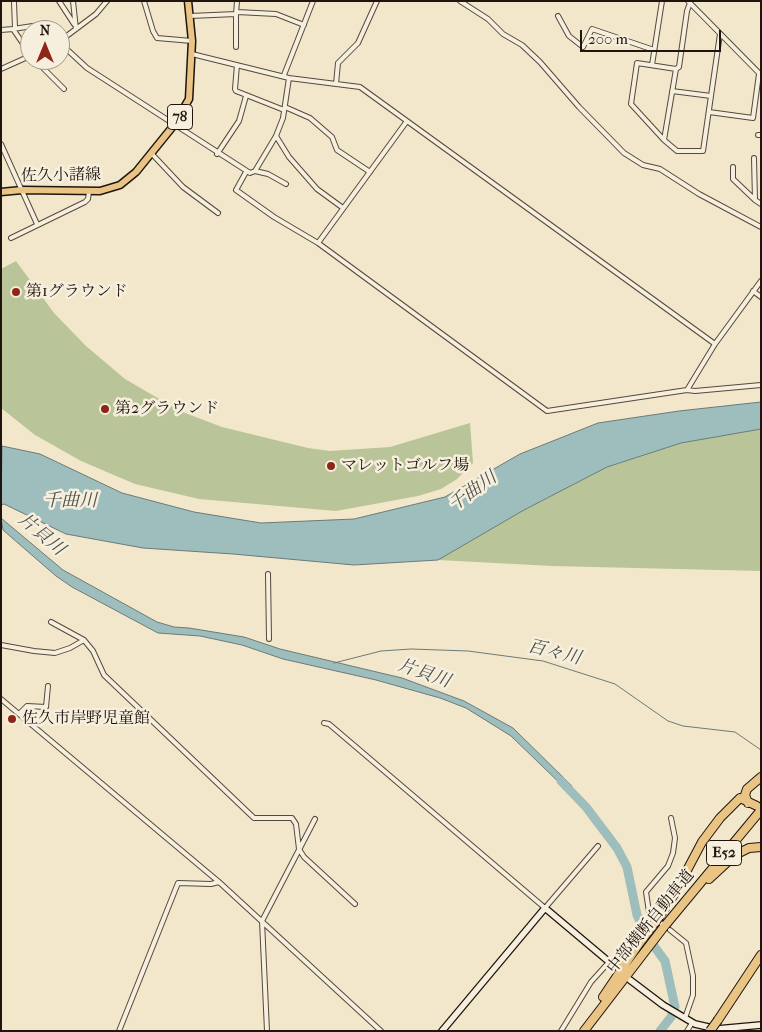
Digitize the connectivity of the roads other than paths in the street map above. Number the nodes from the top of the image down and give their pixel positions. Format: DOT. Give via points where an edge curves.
graph roads {
  1 [pos="59,1"];
  2 [pos="73,1"];
  3 [pos="108,1"];
  4 [pos="144,1"];
  5 [pos="188,1"];
  6 [pos="237,1"];
  7 [pos="313,1"];
  8 [pos="377,1"];
  9 [pos="460,1"];
  10 [pos="662,1"];
  11 [pos="14,2"];
  12 [pos="689,2"];
  13 [pos="236,13"];
  14 [pos="190,16"];
  15 [pos="558,16"];
  16 [pos="304,25"];
  17 [pos="75,27"];
  18 [pos="20,28"];
  19 [pos="14,29"];
  20 [pos="1,30"];
  21 [pos="70,32"];
  22 [pos="720,34"];
  23 [pos="20,39"];
  24 [pos="192,42"];
  25 [pos="236,47"];
  26 [pos="654,50"];
  27 [pos="70,51"];
  28 [pos="192,54"];
  29 [pos="20,60"];
  30 [pos="237,65"];
  31 [pos="652,65"];
  32 [pos="1,69"];
  33 [pos="676,69"];
  34 [pos="45,70"];
  35 [pos="284,75"];
  36 [pos="760,75"];
  37 [pos="289,78"];
  38 [pos="336,84"];
  39 [pos="64,89"];
  40 [pos="672,91"];
  41 [pos="246,96"];
  42 [pos="711,96"];
  43 [pos="285,108"];
  44 [pos="709,112"];
  45 [pos="407,121"];
  46 [pos="174,126"];
  47 [pos="276,136"];
  48 [pos="664,140"];
  49 [pos="1,144"];
  50 [pos="152,154"];
  51 [pos="217,154"];
  52 [pos="754,158"];
  53 [pos="732,167"];
  54 [pos="255,171"];
  55 [pos="246,172"];
  56 [pos="370,172"];
  57 [pos="286,184"];
  58 [pos="22,190"];
  59 [pos="1,192"];
  60 [pos="89,192"];
  61 [pos="755,200"];
  62 [pos="761,204"];
  63 [pos="343,208"];
  64 [pos="218,213"];
  65 [pos="37,224"];
  66 [pos="761,227"];
  67 [pos="11,238"];
  68 [pos="318,243"];
  69 [pos="761,281"];
  70 [pos="753,291"];
  71 [pos="761,297"];
  72 [pos="715,344"];
  73 [pos="761,385"];
  74 [pos="688,390"];
  75 [pos="268,574"];
  76 [pos="51,622"];
  77 [pos="269,639"];
  78 [pos="84,640"];
  79 [pos="1,645"];
  80 [pos="48,686"];
  81 [pos="1,699"];
  82 [pos="19,714"];
  83 [pos="324,723"];
  84 [pos="761,777"];
  85 [pos="746,800"];
  86 [pos="758,809"];
  87 [pos="671,818"];
  88 [pos="315,819"];
  89 [pos="598,846"];
  90 [pos="761,847"];
  91 [pos="300,849"];
  92 [pos="219,882"];
  93 [pos="355,904"];
  94 [pos="545,908"];
  95 [pos="262,921"];
  96 [pos="664,926"];
  97 [pos="761,955"];
  98 [pos="609,962"];
  99 [pos="761,963"];
  100 [pos="614,966"];
  101 [pos="627,979"];
  102 [pos="731,1000"];
  103 [pos="684,1019"];
  104 [pos="692,1023"];
  105 [pos="761,1025"];
  106 [pos="727,1030"];
  107 [pos="119,1031"];
  108 [pos="267,1031"];
  109 [pos="381,1031"];
  110 [pos="442,1031"];
  111 [pos="561,1031"];
  112 [pos="584,1031"];
  113 [pos="687,1031"];
  114 [pos="710,1031"];
  1 -- 17 [label="street"];
  2 -- 17 [label="street"];
  3 -- 17 [label="street" via="96,14"];
  4 -- 24 [label="street" via="158,38"];
  5 -- 14 [label="main road, 佐久小諸線 / 78"];
  6 -- 13 [label="street"];
  7 -- 16 [label="street"];
  8 -- 38 [label="street" via="358,42 338,63"];
  9 -- 66 [label="street" via="488,19 502,34 522,45 624,153 643,165 660,169"];
  10 -- 26 [label="street"];
  11 -- 19 [label="street"];
  12 -- 22 [label="street"];
  12 -- 33 [label="street" via="679,67"];
  13 -- 14 [label="street"];
  13 -- 16 [label="street" via="276,14"];
  13 -- 25 [label="street"];
  14 -- 24 [label="main road, 佐久小諸線 / 78"];
  15 -- 26 [label="street" via="569,36 583,47 592,29"];
  16 -- 35 [label="street"];
  17 -- 21 [label="street"];
  18 -- 19 [label="street"];
  19 -- 20 [label="street"];
  19 -- 23 [label="street"];
  22 -- 36 [label="street"];
  22 -- 42 [label="street"];
  24 -- 28 [label="main road, 佐久小諸線 / 78"];
  26 -- 31 [label="street"];
  27 -- 46 [label="street" via="88,68"];
  28 -- 30 [label="street"];
  28 -- 46 [label="main road, 佐久小諸線 / 78" via="189,99"];
  29 -- 32 [label="street"];
  30 -- 35 [label="street"];
  30 -- 41 [label="street" via="234,89"];
  31 -- 33 [label="street"];
  31 -- 48 [label="street" via="637,63 631,102"];
  33 -- 40 [label="street"];
  34 -- 39 [label="street"];
  35 -- 37 [label="street"];
  36 -- 44 [label="street" via="753,118"];
  37 -- 38 [label="street"];
  37 -- 43 [label="street"];
  38 -- 45 [label="street" via="360,87"];
  40 -- 42 [label="street"];
  40 -- 48 [label="street"];
  41 -- 43 [label="street"];
  41 -- 51 [label="street" via="239,121"];
  42 -- 44 [label="street"];
  43 -- 47 [label="street"];
  43 -- 56 [label="street" via="310,118 332,137 337,150"];
  44 -- 48 [label="street" via="702,151 677,151"];
  45 -- 56 [label="street"];
  45 -- 72 [label="street"];
  46 -- 50 [label="main road, 佐久小諸線 / 78"];
  46 -- 51 [label="street"];
  47 -- 54 [label="street"];
  47 -- 63 [label="street" via="289,157 317,189"];
  49 -- 58 [label="street"];
  50 -- 60 [label="main road, 佐久小諸線 / 78" via="132,177 120,185"];
  50 -- 64 [label="street" via="184,187"];
  51 -- 55 [label="street"];
  52 -- 61 [label="street"];
  53 -- 61 [label="street" via="733,179"];
  54 -- 55 [label="street"];
  54 -- 57 [label="street"];
  55 -- 68 [label="street" via="236,190"];
  56 -- 63 [label="street"];
  58 -- 59 [label="main road, 佐久小諸線 / 78"];
  58 -- 60 [label="main road, 佐久小諸線 / 78"];
  58 -- 65 [label="street"];
  60 -- 65 [label="street" via="87,201"];
  61 -- 62 [label="street"];
  63 -- 68 [label="street"];
  65 -- 67 [label="street"];
  68 -- 74 [label="street" via="547,410"];
  69 -- 70 [label="street"];
  70 -- 71 [label="street"];
  70 -- 72 [label="street"];
  72 -- 74 [label="street"];
  73 -- 74 [label="street"];
  75 -- 77 [label="street"];
  76 -- 78 [label="street"];
  78 -- 79 [label="street" via="62,651 47,653"];
  78 -- 91 [label="street" via="104,675 254,818 292,818"];
  80 -- 82 [label="street" via="46,707 27,706"];
  81 -- 82 [label="street"];
  82 -- 92 [label="street"];
  83 -- 94 [label="street"];
  84 -- 85 [label="highway" via="747,789"];
  85 -- 86 [label="highway"];
  85 -- 96 [label="highway" via="736,800 713,826"];
  86 -- 96 [label="highway, 中部横断自動車道 / E52"];
  87 -- 96 [label="street" via="675,838 673,853 668,866 646,892 649,912"];
  88 -- 91 [label="street"];
  89 -- 94 [label="street"];
  90 -- 96 [label="highway" via="742,851 722,866"];
  91 -- 93 [label="street" via="309,863"];
  91 -- 95 [label="street"];
  92 -- 95 [label="street"];
  92 -- 107 [label="street" via="178,883"];
  94 -- 98 [label="street"];
  94 -- 110 [label="street"];
  95 -- 108 [label="street"];
  95 -- 109 [label="street"];
  96 -- 101 [label="highway, 中部横断自動車道 / E52"];
  96 -- 103 [label="street" via="686,943 694,976 693,996"];
  96 -- 112 [label="highway, bridge" via="638,945"];
  97 -- 102 [label="highway"];
  98 -- 100 [label="street"];
  98 -- 111 [label="street" via="591,982"];
  99 -- 102 [label="highway"];
  101 -- 103 [label="street"];
  101 -- 112 [label="highway, 中部横断自動車道 / E52"];
  102 -- 114 [label="highway, bridge"];
  103 -- 104 [label="street"];
  104 -- 106 [label="street"];
  104 -- 113 [label="street"];
  105 -- 106 [label="street"];
}
